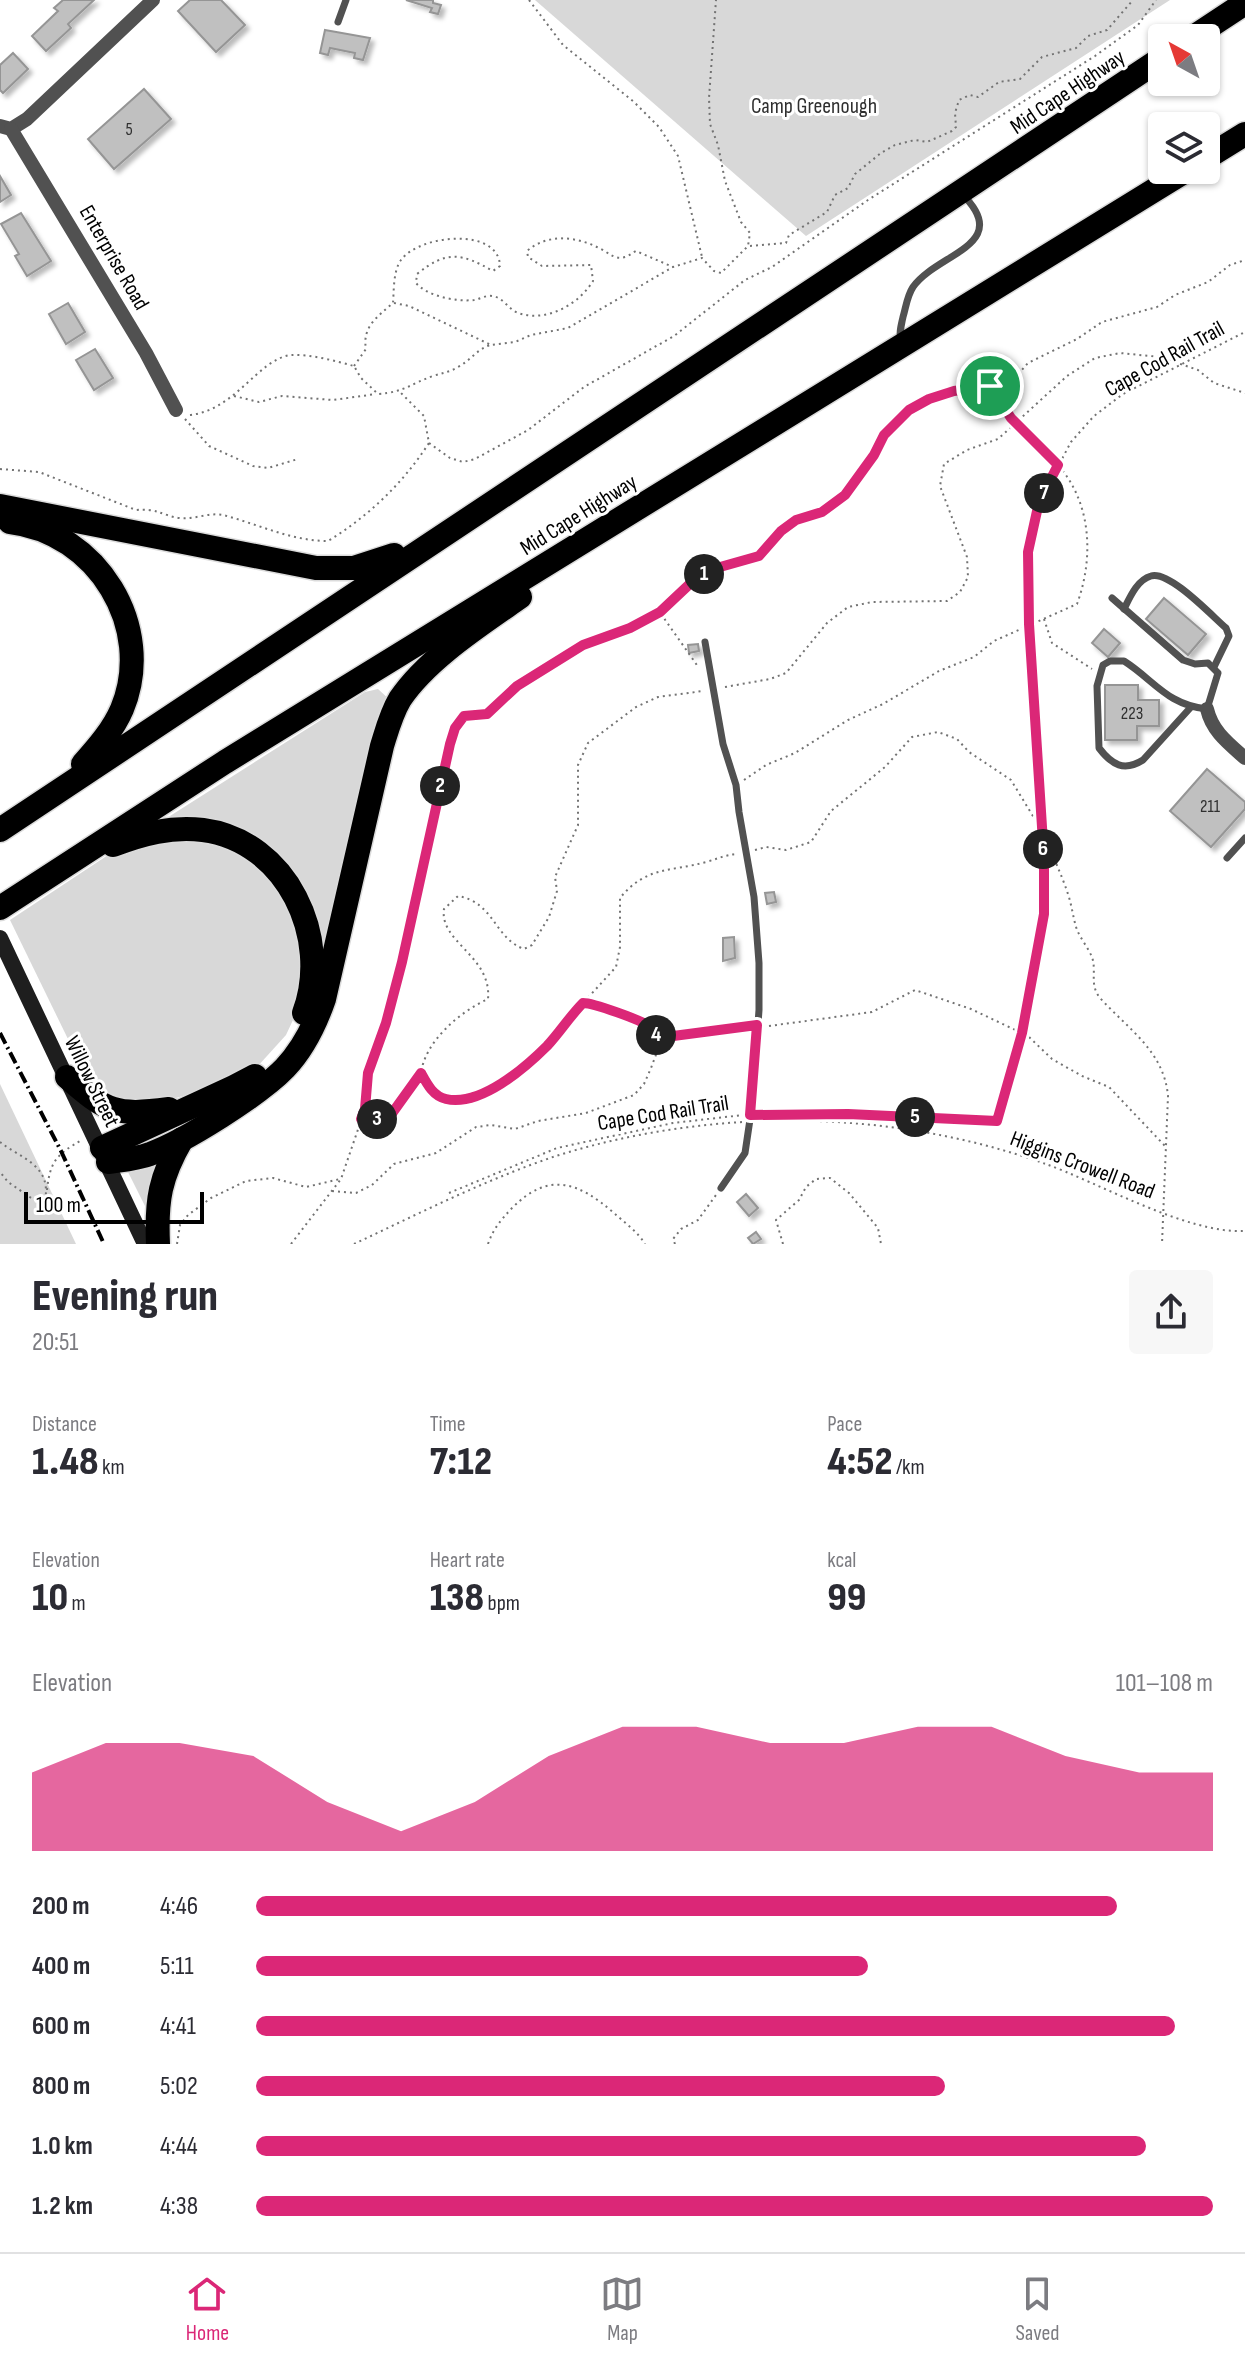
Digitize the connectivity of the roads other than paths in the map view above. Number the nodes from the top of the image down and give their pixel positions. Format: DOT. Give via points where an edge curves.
graph roads {
  1 [pos="153,0"];
  2 [pos="346,0"];
  3 [pos="1245,3"];
  4 [pos="338,22"];
  5 [pos="1213,24"];
  6 [pos="1148,67"];
  7 [pos="6,127"];
  8 [pos="1245,134"];
  9 [pos="1220,149"];
  10 [pos="1164,184"];
  11 [pos="961,194"];
  12 [pos="904,346"];
  13 [pos="178,412"];
  14 [pos="667,489"];
  15 [pos="0,506"];
  16 [pos="0,521"];
  17 [pos="437,538"];
  18 [pos="1112,598"];
  19 [pos="1124,609"];
  20 [pos="705,642"];
  21 [pos="1214,667"];
  22 [pos="1191,707"];
  23 [pos="1207,709"];
  24 [pos="1245,758"];
  25 [pos="58,791"];
  26 [pos="0,830"];
  27 [pos="1245,838"];
  28 [pos="1227,858"];
  29 [pos="66,864"];
  30 [pos="10,901"];
  31 [pos="0,938"];
  32 [pos="67,1077"];
  33 [pos="195,1105"];
  34 [pos="183,1137"];
  35 [pos="101,1148"];
  36 [pos="721,1188"];
  37 [pos="145,1244"];
  38 [pos="158,1244"];
  1 -- 7 [label="street" via="27,119"];
  2 -- 4 [label="lane"];
  3 -- 5 [label="highway"];
  6 -- 11 [label="highway, Mid Cape Highway"];
  7 -- 13 [label="street, Enterprise Road"];
  8 -- 9 [label="highway"];
  10 -- 12 [label="highway, Mid Cape Highway"];
  11 -- 12 [label="lane" via="980,214 980,229 913,288 900,330"];
  11 -- 17 [label="highway, Mid Cape Highway"];
  12 -- 14 [label="highway, Mid Cape Highway"];
  14 -- 29 [label="highway, Mid Cape Highway"];
  14 -- 34 [label="highway" via="430,665 408,688 387,728 328,985 313,1028 273,1079"];
  15 -- 17 [label="highway" via="330,569 367,565"];
  16 -- 25 [label="highway" via="48,532 84,553 117,597 130,639 130,681 122,708 102,742"];
  17 -- 25 [label="highway, Mid Cape Highway"];
  18 -- 19 [label="lane"];
  19 -- 21 [label="lane" via="1183,660"];
  19 -- 21 [label="lane" via="1132,591 1151,575 1174,582 1226,628 1229,636"];
  20 -- 36 [label="lane" via="723,744 736,785 759,963 745,1153"];
  21 -- 23 [label="lane" via="1217,681"];
  22 -- 22 [label="lane" via="1160,692 1124,661 1110,661 1099,675 1099,748 1124,768 1143,760"];
  22 -- 23 [label="lane"];
  23 -- 24 [label="street" via="1210,723"];
  25 -- 26 [label="highway, Mid Cape Highway"];
  27 -- 28 [label="lane"];
  29 -- 30 [label="highway, Mid Cape Highway"];
  29 -- 33 [label="highway" via="145,834 203,830 258,853 297,897 313,958 301,1020 286,1046 256,1075"];
  31 -- 32 [label="main road, Willow Street"];
  32 -- 33 [label="highway" via="97,1103 118,1111"];
  32 -- 35 [label="main road, Willow Street"];
  33 -- 35 [label="highway"];
  34 -- 35 [label="highway" via="149,1154"];
  34 -- 38 [label="highway" via="161,1182"];
  35 -- 37 [label="main road, Willow Street"];
}
